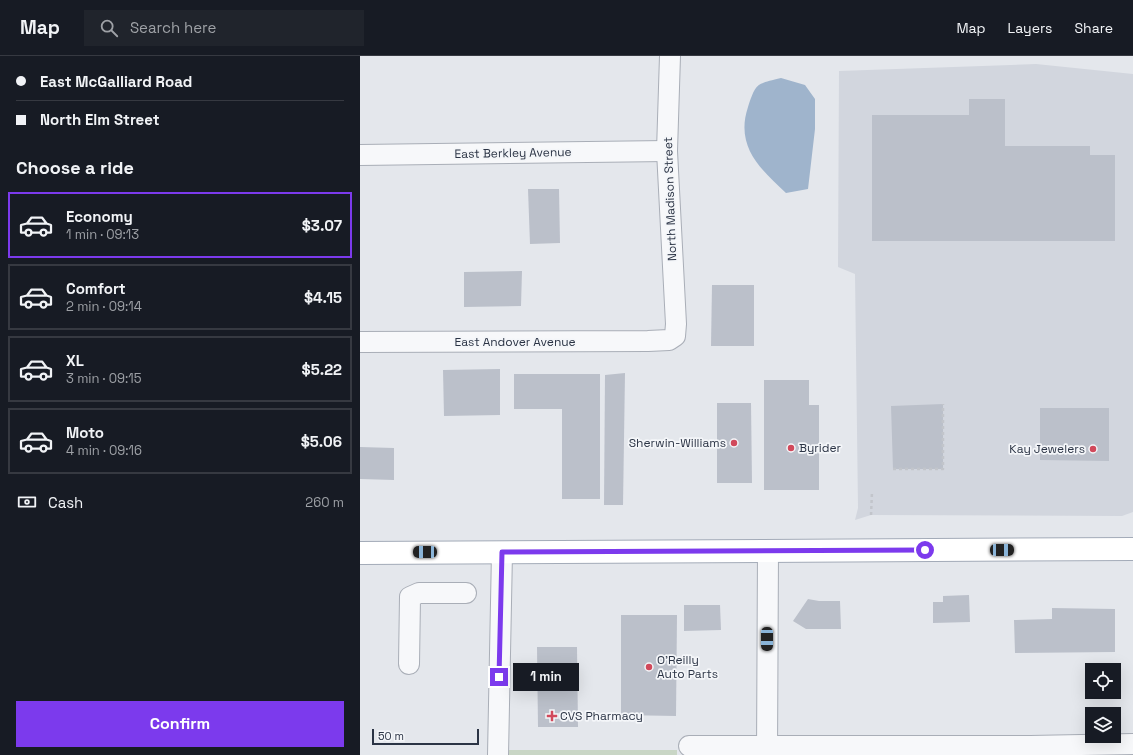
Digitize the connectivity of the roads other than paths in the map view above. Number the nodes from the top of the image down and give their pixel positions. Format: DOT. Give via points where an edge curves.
graph roads {
  1 [pos="670,56"];
  2 [pos="667,151"];
  3 [pos="360,155"];
  4 [pos="669,340"];
  5 [pos="360,342"];
  6 [pos="1133,549"];
  7 [pos="768,551"];
  8 [pos="502,552"];
  9 [pos="360,553"];
  10 [pos="466,593"];
  11 [pos="408,664"];
  12 [pos="1133,744"];
  13 [pos="689,746"];
  14 [pos="767,751"];
  15 [pos="1030,751"];
  16 [pos="498,755"];
  1 -- 2 [label="street, North Madison Street"];
  2 -- 3 [label="street, East Berkley Avenue"];
  2 -- 4 [label="street, North Madison Street" via="676,324 675,336"];
  4 -- 5 [label="street, East Andover Avenue"];
  6 -- 7 [label="main road"];
  7 -- 8 [label="main road"];
  7 -- 14 [label="street"];
  8 -- 9 [label="main road"];
  8 -- 16 [label="street"];
  10 -- 11 [label="street" via="419,593 410,597"];
  12 -- 15 [label="street"];
  13 -- 14 [label="street"];
  14 -- 15 [label="street"];
}
